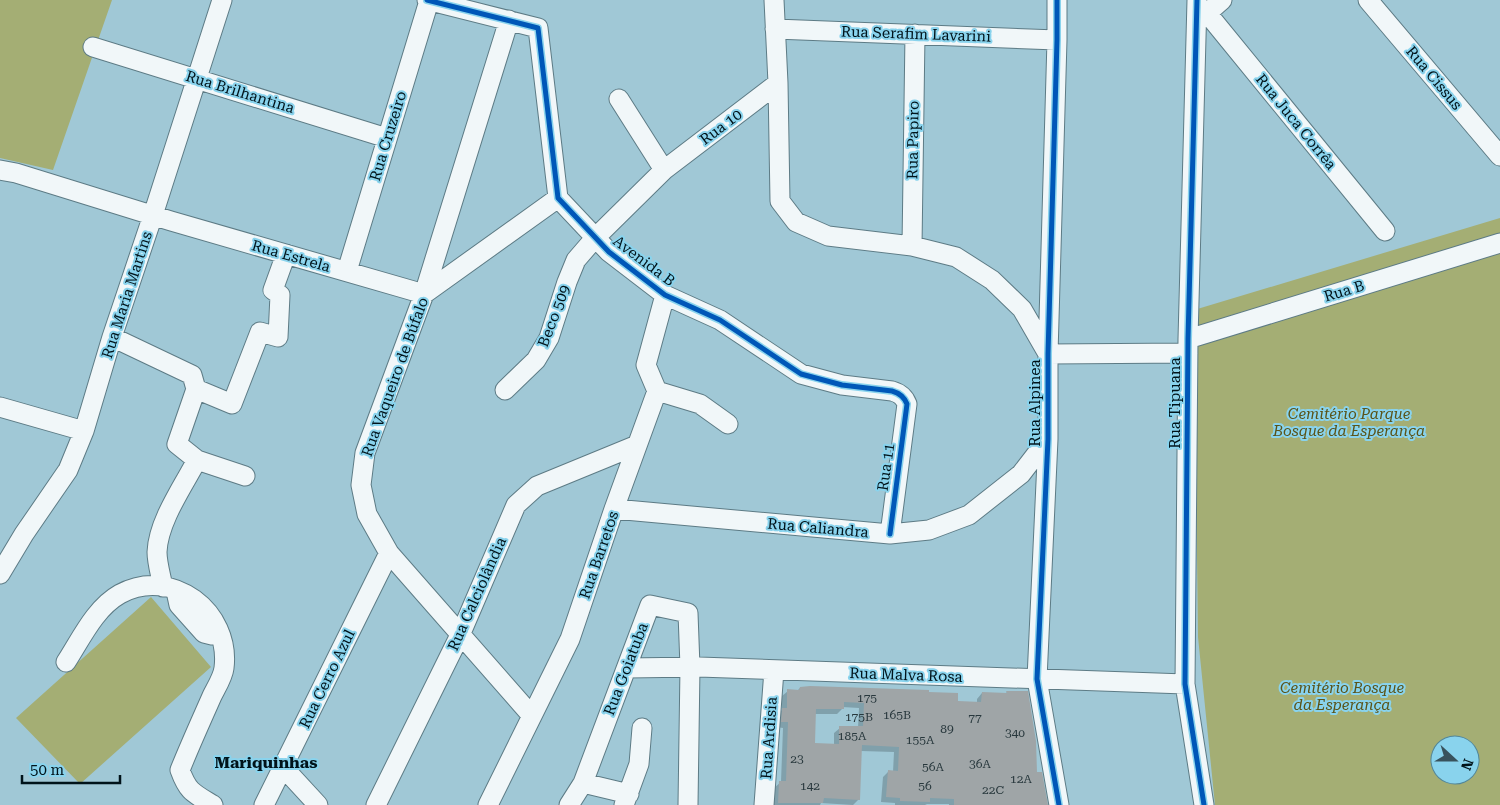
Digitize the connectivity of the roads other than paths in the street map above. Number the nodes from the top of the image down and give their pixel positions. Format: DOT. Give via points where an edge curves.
graph roads {
  1 [pos="222,0"];
  2 [pos="428,0"];
  3 [pos="774,0"];
  4 [pos="1057,0"];
  5 [pos="1222,0"];
  6 [pos="1368,0"];
  7 [pos="1200,12"];
  8 [pos="509,20"];
  9 [pos="775,29"];
  10 [pos="914,34"];
  11 [pos="1057,40"];
  12 [pos="93,47"];
  13 [pos="197,79"];
  14 [pos="778,83"];
  15 [pos="619,99"];
  16 [pos="387,138"];
  17 [pos="1500,156"];
  18 [pos="0,170"];
  19 [pos="664,170"];
  20 [pos="558,198"];
  21 [pos="153,215"];
  22 [pos="1385,231"];
  23 [pos="595,238"];
  24 [pos="1500,243"];
  25 [pos="912,246"];
  26 [pos="286,254"];
  27 [pos="347,271"];
  28 [pos="424,294"];
  29 [pos="665,295"];
  30 [pos="112,337"];
  31 [pos="1188,346"];
  32 [pos="1048,354"];
  33 [pos="196,389"];
  34 [pos="506,390"];
  35 [pos="657,391"];
  36 [pos="907,404"];
  37 [pos="0,407"];
  38 [pos="728,424"];
  39 [pos="84,431"];
  40 [pos="1048,439"];
  41 [pos="637,445"];
  42 [pos="197,460"];
  43 [pos="245,476"];
  44 [pos="614,509"];
  45 [pos="890,534"];
  46 [pos="389,553"];
  47 [pos="0,574"];
  48 [pos="170,589"];
  49 [pos="461,633"];
  50 [pos="66,662"];
  51 [pos="690,667"];
  52 [pos="627,668"];
  53 [pos="774,670"];
  54 [pos="1037,679"];
  55 [pos="1185,684"];
  56 [pos="532,716"];
  57 [pos="642,728"];
  58 [pos="283,767"];
  59 [pos="582,783"];
  60 [pos="626,800"];
  61 [pos="212,805"];
  62 [pos="264,805"];
  63 [pos="318,805"];
  64 [pos="376,805"];
  65 [pos="488,805"];
  66 [pos="569,805"];
  67 [pos="688,805"];
  68 [pos="764,805"];
  69 [pos="1059,805"];
  70 [pos="1204,805"];
  1 -- 13 [label="street, Rua Maria Martins"];
  2 -- 8 [label="street"];
  2 -- 16 [label="street, Rua Cruzeiro"];
  3 -- 9 [label="street"];
  4 -- 11 [label="street, Rua Alpinea"];
  5 -- 7 [label="street"];
  6 -- 17 [label="street, Rua Cissus"];
  7 -- 22 [label="street, Rua Juca Corrêa"];
  7 -- 31 [label="street, Rua Tipuana"];
  8 -- 20 [label="street" via="538,28"];
  8 -- 28 [label="street, Rua Vaqueiro de Búfalo"];
  9 -- 10 [label="street, Rua Serafim Lavarini"];
  9 -- 14 [label="street"];
  10 -- 11 [label="street, Rua Serafim Lavarini"];
  10 -- 25 [label="street, Rua Papiro"];
  11 -- 32 [label="street, Rua Alpinea"];
  12 -- 13 [label="street, Rua Brilhantina"];
  13 -- 16 [label="street, Rua Brilhantina"];
  13 -- 21 [label="street, Rua Maria Martins"];
  14 -- 19 [label="street, Rua 10"];
  14 -- 25 [label="street" via="780,200 796,222 828,236"];
  15 -- 19 [label="street"];
  16 -- 27 [label="street, Rua Cruzeiro"];
  18 -- 21 [label="street, Rua Estrela"];
  19 -- 23 [label="street, Rua 10"];
  20 -- 23 [label="street, Avenida B"];
  20 -- 28 [label="street"];
  21 -- 26 [label="street, Rua Estrela"];
  21 -- 30 [label="street, Rua Maria Martins"];
  23 -- 29 [label="street, Avenida B"];
  23 -- 34 [label="street, Beco 509" via="576,260 549,338 536,360"];
  24 -- 31 [label="street, Rua B"];
  25 -- 32 [label="street" via="956,258 992,280 1022,309"];
  26 -- 27 [label="street, Rua Estrela"];
  26 -- 33 [label="street" via="273,290 280,295 278,337 260,332 232,404"];
  27 -- 28 [label="street, Rua Estrela"];
  28 -- 46 [label="street, Rua Vaqueiro de Búfalo" via="366,453 361,485 367,514"];
  29 -- 35 [label="street" via="646,365"];
  29 -- 36 [label="street, Avenida B" via="720,320 801,374 842,384 892,390 905,398"];
  30 -- 33 [label="street" via="192,374"];
  30 -- 39 [label="street, Rua Maria Martins"];
  31 -- 32 [label="street, Rua B"];
  31 -- 55 [label="street, Rua Tipuana"];
  32 -- 40 [label="street, Rua Alpinea"];
  33 -- 42 [label="street" via="177,444"];
  35 -- 38 [label="street" via="700,404"];
  35 -- 41 [label="street, Rua Barretos"];
  36 -- 45 [label="street, Rua 11"];
  37 -- 39 [label="street"];
  39 -- 47 [label="street, Rua Maria Martins" via="68,470"];
  40 -- 45 [label="street, Rua Caliandra" via="1022,474 969,515 929,530"];
  40 -- 54 [label="street, Rua Alpinea"];
  41 -- 44 [label="street, Rua Barretos"];
  41 -- 49 [label="street, Rua Calciolândia" via="537,486 516,505"];
  42 -- 43 [label="street"];
  42 -- 48 [label="street" via="166,517 158,542 157,555"];
  44 -- 45 [label="street, Rua Caliandra"];
  44 -- 56 [label="street, Rua Barretos" via="570,639"];
  46 -- 49 [label="street, Rua Vaqueiro de Búfalo"];
  46 -- 58 [label="street, Rua Cerro Azul"];
  48 -- 50 [label="street" via="141,587 121,594 103,607"];
  48 -- 61 [label="street" via="185,593 204,606 217,625 224,647 224,670 180,770 186,785"];
  49 -- 56 [label="street, Rua Vaqueiro de Búfalo"];
  49 -- 64 [label="street, Rua Calciolândia"];
  51 -- 52 [label="street, Rua Malva Rosa"];
  51 -- 52 [label="street, Rua Goiatuba" via="688,613 650,605"];
  51 -- 53 [label="street, Rua Malva Rosa"];
  51 -- 67 [label="street, Rua Goiatuba"];
  52 -- 59 [label="street, Rua Goiatuba"];
  53 -- 54 [label="street, Rua Malva Rosa"];
  53 -- 68 [label="street, Rua Ardisia"];
  54 -- 55 [label="street, Rua Malva Rosa"];
  54 -- 69 [label="street, Rua Alpinea"];
  55 -- 70 [label="street, Rua Tipuana"];
  56 -- 65 [label="street, Rua Barretos"];
  57 -- 60 [label="street" via="639,764"];
  58 -- 62 [label="street, Rua Cerro Azul"];
  58 -- 63 [label="street"];
  59 -- 60 [label="street"];
  59 -- 66 [label="street, Rua Goiatuba"];
}
